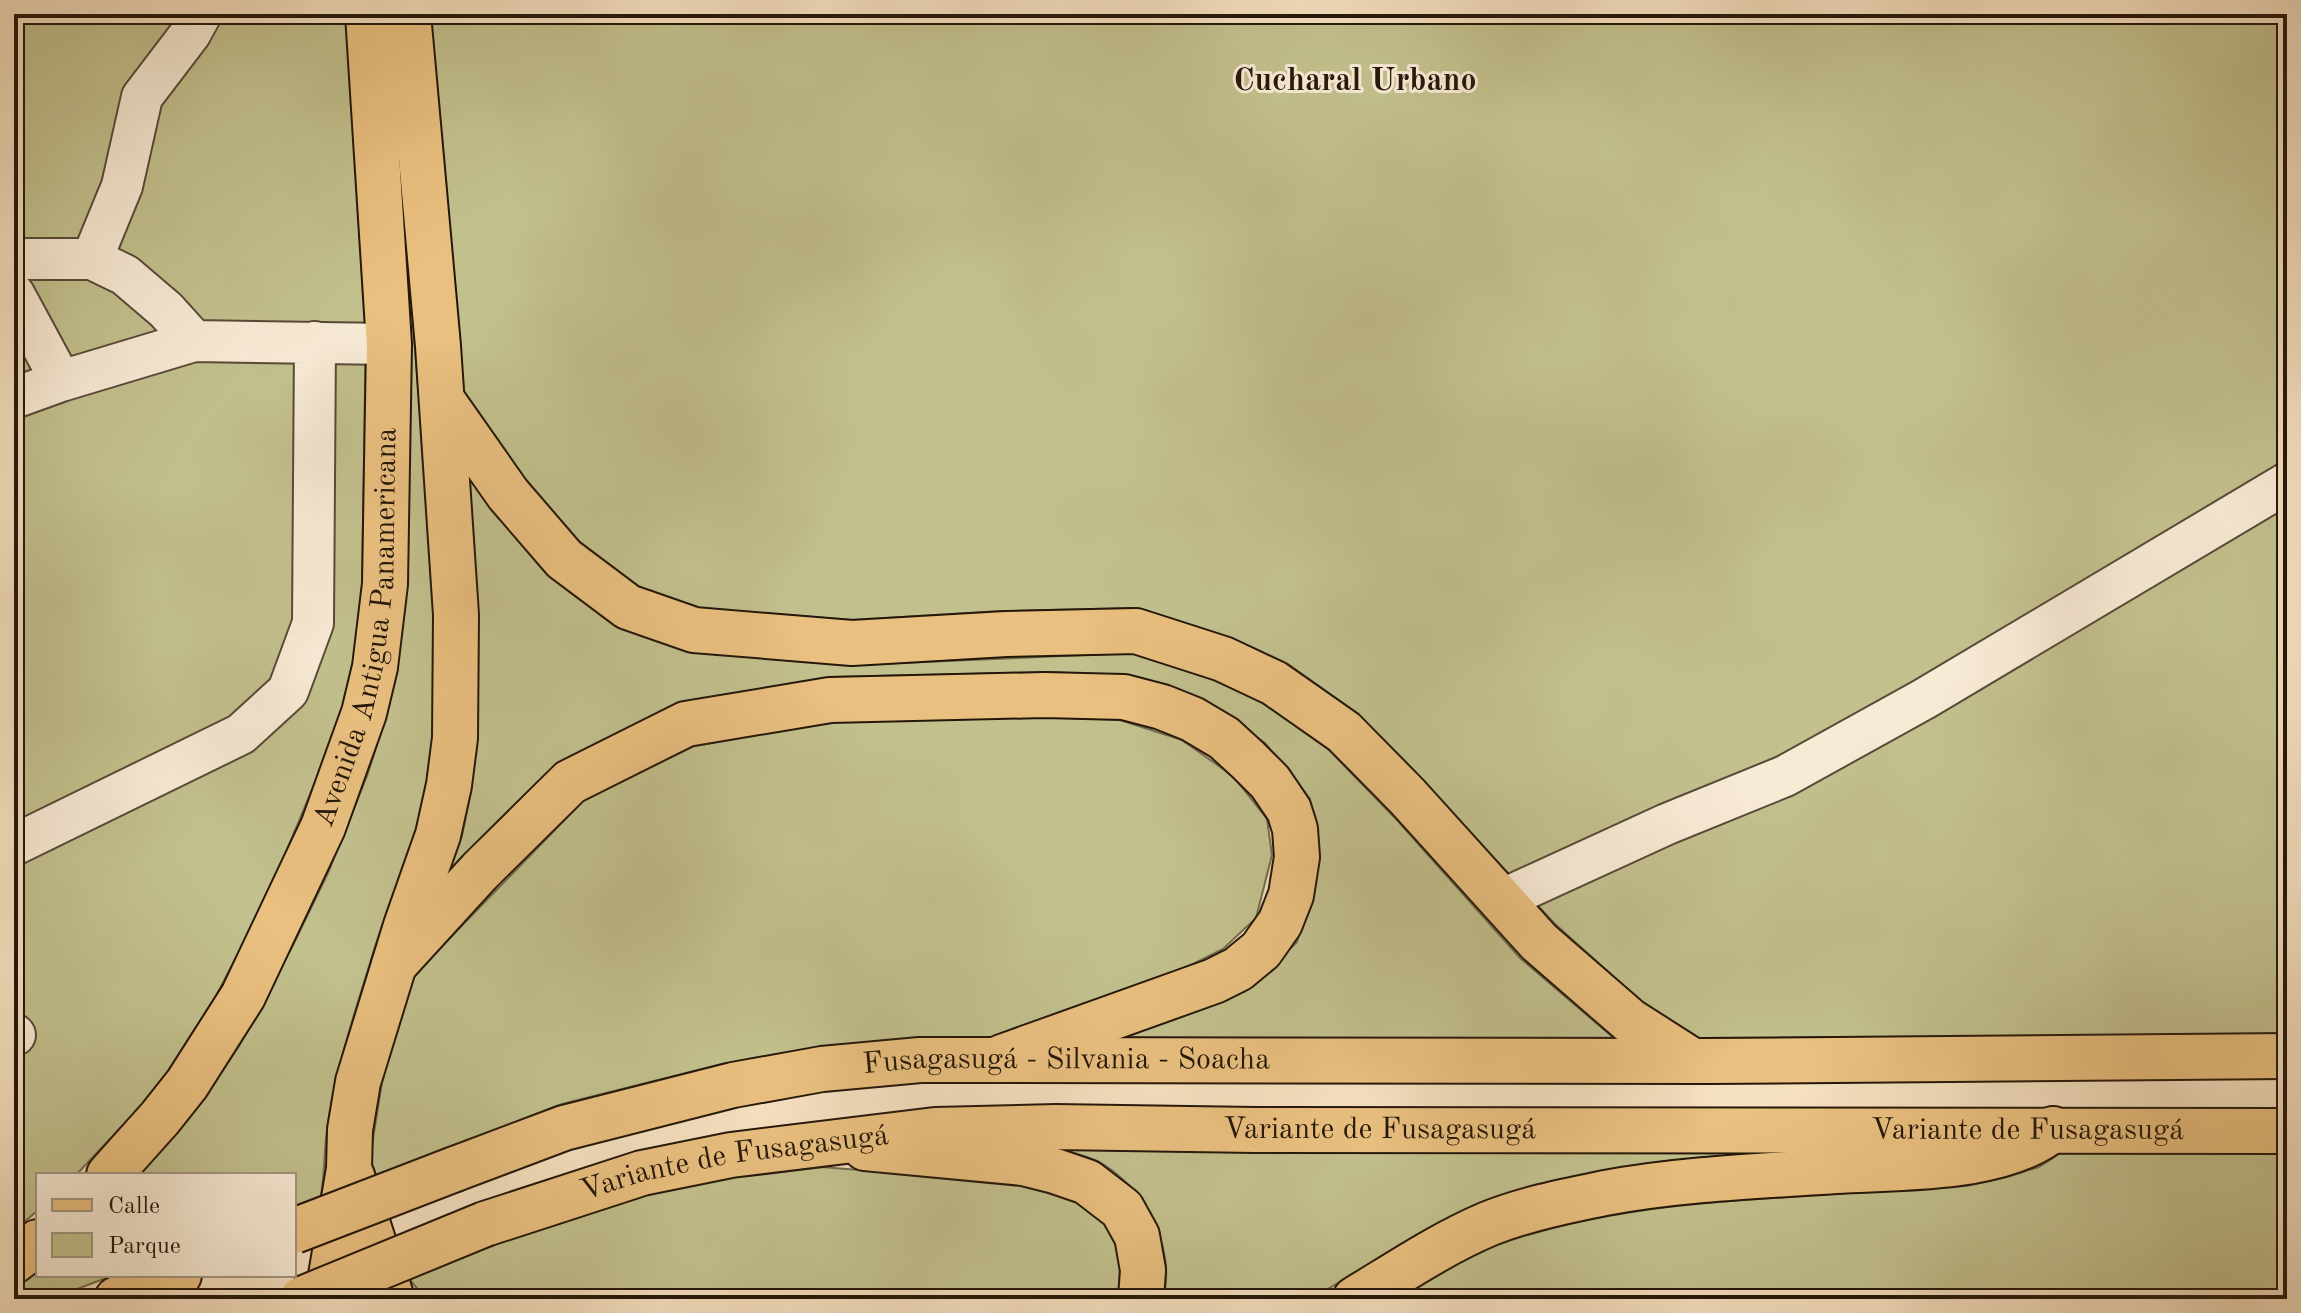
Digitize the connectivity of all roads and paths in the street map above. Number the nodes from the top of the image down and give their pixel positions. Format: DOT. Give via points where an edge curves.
graph roads {
  1 [pos="201,14"];
  2 [pos="368,14"];
  3 [pos="408,14"];
  4 [pos="14,259"];
  5 [pos="92,259"];
  6 [pos="14,294"];
  7 [pos="194,341"];
  8 [pos="315,342"];
  9 [pos="389,344"];
  10 [pos="61,381"];
  11 [pos="14,398"];
  12 [pos="442,400"];
  13 [pos="2287,483"];
  14 [pos="14,845"];
  15 [pos="1501,900"];
  16 [pos="394,965"];
  17 [pos="2287,1056"];
  18 [pos="994,1060"];
  19 [pos="1691,1060"];
  20 [pos="2053,1129"];
  21 [pos="2287,1131"];
  22 [pos="822,1144"];
  23 [pos="349,1169"];
  24 [pos="111,1173"];
  25 [pos="296,1230"];
  26 [pos="36,1244"];
  27 [pos="14,1261"];
  28 [pos="174,1277"];
  29 [pos="392,1295"];
  30 [pos="117,1299"];
  31 [pos="302,1299"];
  32 [pos="327,1299"];
  33 [pos="1141,1299"];
  34 [pos="1355,1299"];
  1 -- 5 [label="street" via="142,97 122,186"];
  2 -- 9 [label="main road, Avenida Antigua Panamericana"];
  3 -- 12 [label="main road, Avenida Antigua Panamericana"];
  4 -- 5 [label="street"];
  5 -- 7 [label="street" via="125,275"];
  6 -- 10 [label="street"];
  7 -- 8 [label="street"];
  7 -- 10 [label="street"];
  8 -- 9 [label="street"];
  8 -- 14 [label="street" via="313,623 288,691 241,734"];
  9 -- 24 [label="main road, Avenida Antigua Panamericana" via="382,611 375,667 347,766 243,996 187,1084"];
  10 -- 11 [label="street"];
  12 -- 15 [label="main road" via="508,494 564,559 628,607 694,630 852,643 1136,631 1223,659 1274,683 1344,732"];
  12 -- 16 [label="main road, Avenida Antigua Panamericana" via="456,615 455,738 438,835"];
  13 -- 15 [label="street" via="1785,776"];
  15 -- 19 [label="main road" via="1539,942 1630,1021"];
  16 -- 18 [label="main road" via="570,782 686,724 830,700 1060,695 1124,697 1192,719 1224,738 1270,782 1295,829 1291,895 1261,950 1214,981"];
  16 -- 23 [label="main road, Avenida Antigua Panamericana" via="358,1082"];
  17 -- 19 [label="main road"];
  18 -- 19 [label="main road, Fusagasugá - Silvania - Soacha"];
  18 -- 25 [label="main road, Fusagasugá - Silvania - Soacha, bridge" via="822,1069 733,1085 564,1128"];
  20 -- 21 [label="main road, Variante de Fusagasugá"];
  20 -- 22 [label="main road, Variante de Fusagasugá" via="1056,1127 935,1130"];
  20 -- 34 [label="main road" via="2002,1156 1959,1163 1706,1180 1543,1206 1488,1224"];
  22 -- 31 [label="main road, Variante de Fusagasugá, bridge" via="642,1173 485,1224"];
  22 -- 33 [label="main road" via="1023,1163 1087,1182 1122,1209 1137,1236"];
  23 -- 29 [label="main road, Avenida Antigua Panamericana"];
  23 -- 32 [label="main road, Avenida Antigua Panamericana"];
  26 -- 27 [label="main road"];
  28 -- 30 [label="main road"];
}
